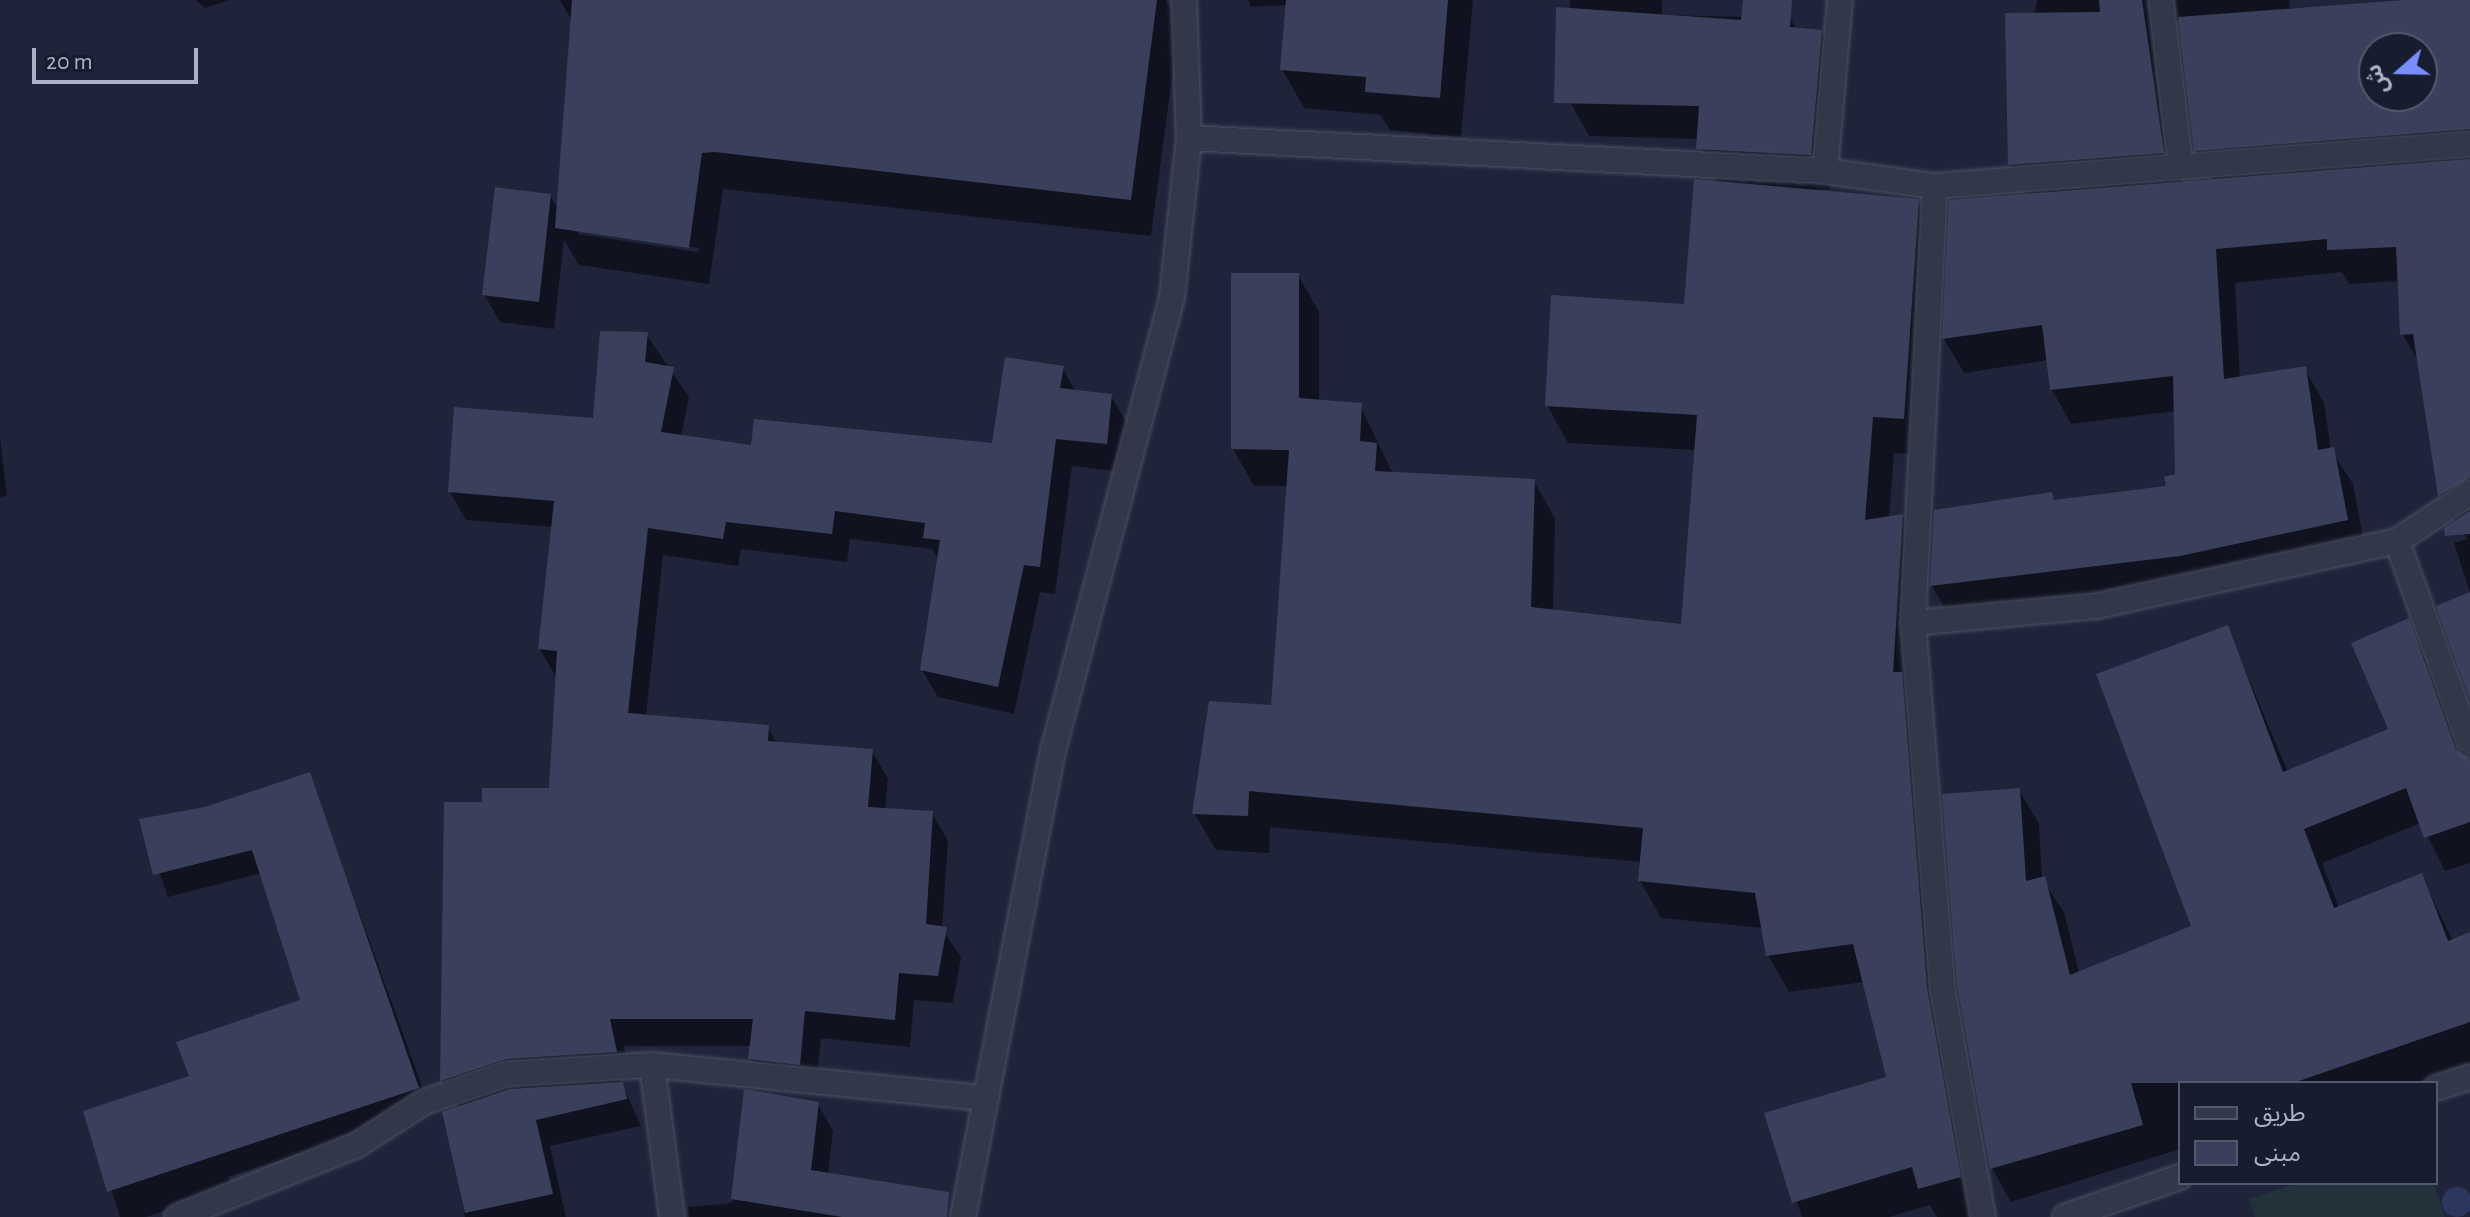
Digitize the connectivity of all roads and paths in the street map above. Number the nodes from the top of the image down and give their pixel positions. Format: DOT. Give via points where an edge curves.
graph roads {
  1 [pos="1184,0"];
  2 [pos="1840,0"];
  3 [pos="2161,0"];
  4 [pos="1189,138"];
  5 [pos="2470,144"];
  6 [pos="2180,162"];
  7 [pos="1825,171"];
  8 [pos="1935,186"];
  9 [pos="2470,493"];
  10 [pos="2397,541"];
  11 [pos="1913,623"];
  12 [pos="2468,732"];
  13 [pos="652,1065"];
  14 [pos="2470,1077"];
  15 [pos="2438,1087"];
  16 [pos="984,1098"];
  17 [pos="2178,1178"];
  18 [pos="177,1217"];
  19 [pos="672,1217"];
  20 [pos="963,1217"];
  21 [pos="1983,1217"];
  22 [pos="2065,1217"];
  1 -- 4 [label="street"];
  2 -- 7 [label="street"];
  3 -- 6 [label="street"];
  4 -- 7 [label="street"];
  4 -- 16 [label="street" via="1172,297 1053,751"];
  5 -- 6 [label="street"];
  6 -- 8 [label="street"];
  7 -- 8 [label="street"];
  8 -- 11 [label="street"];
  9 -- 10 [label="street"];
  10 -- 11 [label="street" via="2097,606"];
  10 -- 12 [label="street"];
  11 -- 21 [label="street" via="1942,987"];
  13 -- 16 [label="street"];
  13 -- 18 [label="street" via="507,1074 424,1102 357,1145"];
  13 -- 19 [label="street"];
  14 -- 15 [label="street"];
  16 -- 20 [label="street"];
  17 -- 22 [label="street"];
}
